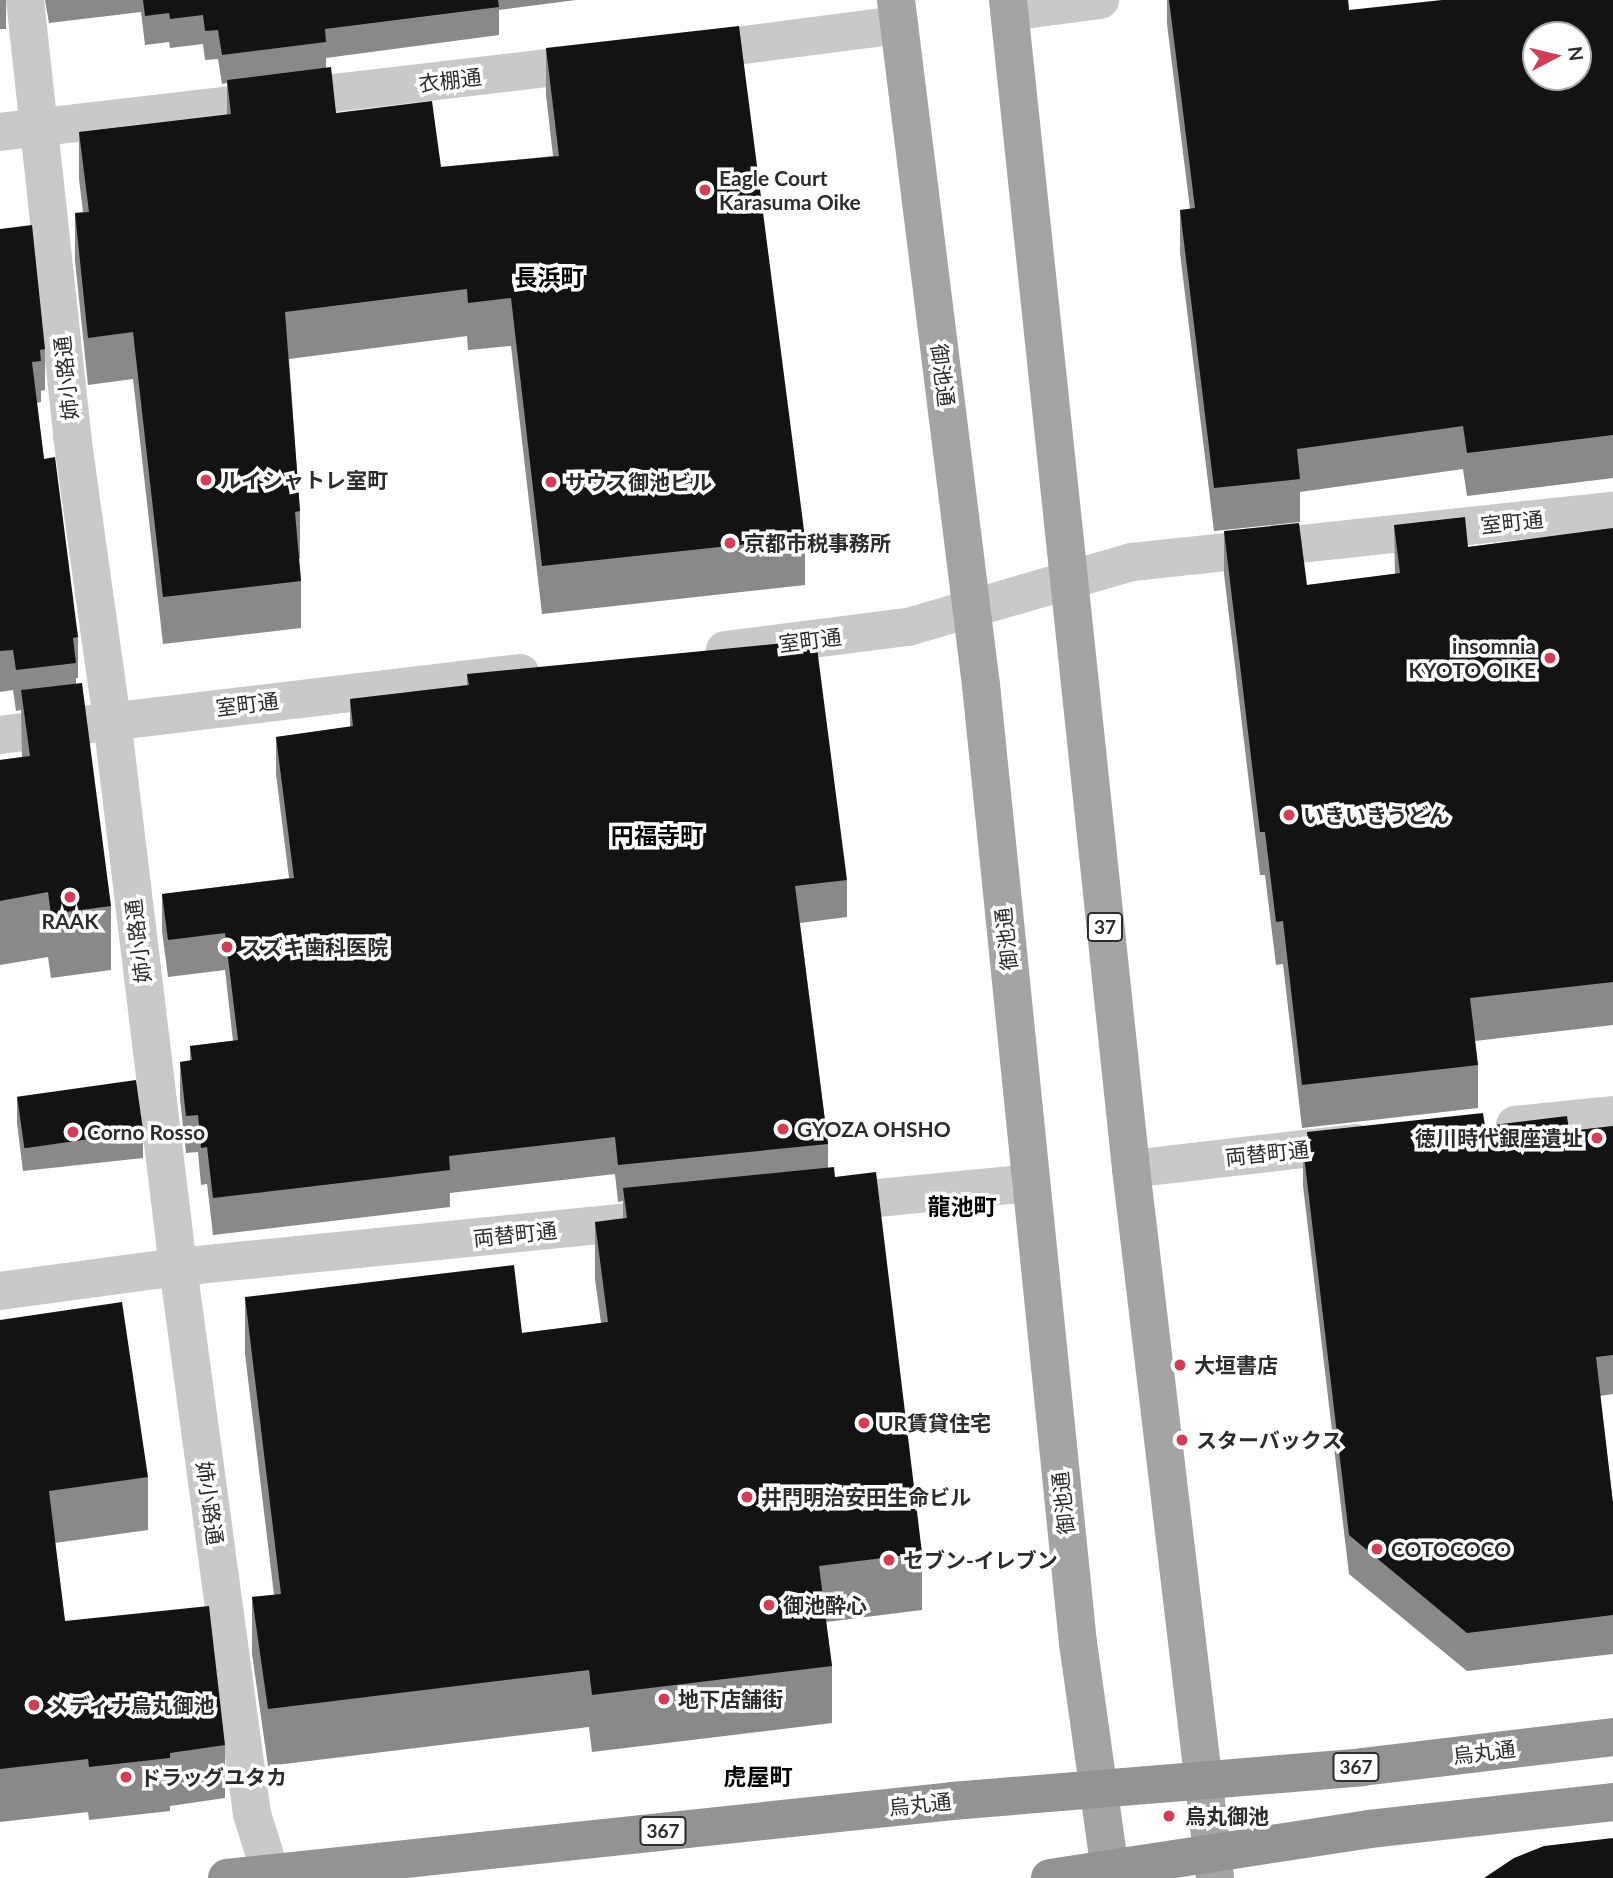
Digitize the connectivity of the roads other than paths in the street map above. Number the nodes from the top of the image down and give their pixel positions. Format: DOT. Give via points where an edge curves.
graph roads {
  1 [pos="25,0"];
  2 [pos="1100,0"];
  3 [pos="1008,6"];
  4 [pos="898,13"];
  5 [pos="39,127"];
  6 [pos="0,132"];
  7 [pos="1613,512"];
  8 [pos="1068,581"];
  9 [pos="972,609"];
  10 [pos="691,653"];
  11 [pos="553,669"];
  12 [pos="111,720"];
  13 [pos="0,734"];
  14 [pos="1613,1115"];
  15 [pos="1475,1130"];
  16 [pos="1392,1139"];
  17 [pos="1130,1169"];
  18 [pos="1030,1184"];
  19 [pos="799,1205"];
  20 [pos="689,1216"];
  21 [pos="178,1267"];
  22 [pos="0,1291"];
  23 [pos="1613,1737"];
  24 [pos="1203,1780"];
  25 [pos="1098,1788"];
  26 [pos="1613,1802"];
  27 [pos="1213,1866"];
  28 [pos="1111,1874"];
  29 [pos="271,1875"];
  30 [pos="227,1878"];
  31 [pos="1050,1878"];
  1 -- 5 [label="street, 姉小路通"];
  2 -- 3 [label="street"];
  3 -- 8 [label="main road, 37"];
  4 -- 5 [label="street, 衣棚通" via="646,57"];
  4 -- 9 [label="main road, 御池通"];
  5 -- 6 [label="street, 衣棚通"];
  5 -- 12 [label="street, 姉小路通" via="72,436"];
  7 -- 8 [label="street, 室町通" via="1193,554 1132,562"];
  8 -- 9 [label="street, 室町通"];
  8 -- 17 [label="main road, 37"];
  9 -- 10 [label="street, 室町通" via="908,627"];
  9 -- 18 [label="main road, 御池通"];
  11 -- 12 [label="street, 室町通"];
  12 -- 13 [label="street, 室町通"];
  12 -- 21 [label="street, 姉小路通"];
  14 -- 15 [label="street"];
  16 -- 17 [label="street, 両替町通"];
  17 -- 24 [label="main road, 37"];
  18 -- 19 [label="street"];
  18 -- 25 [label="main road, 御池通" via="1077,1643"];
  20 -- 21 [label="street, 両替町通"];
  21 -- 22 [label="street, 両替町通"];
  21 -- 29 [label="street, 姉小路通" via="252,1814"];
  23 -- 24 [label="highway, 烏丸通 / 367" via="1362,1767"];
  24 -- 25 [label="highway, 烏丸通 / 367"];
  24 -- 27 [label="main road, 37"];
  25 -- 28 [label="main road, 御池通"];
  25 -- 29 [label="highway, 烏丸通 / 367"];
  26 -- 27 [label="highway" via="1369,1829"];
  27 -- 28 [label="highway"];
  28 -- 31 [label="highway"];
  29 -- 30 [label="highway, 烏丸通 / 367"];
}
